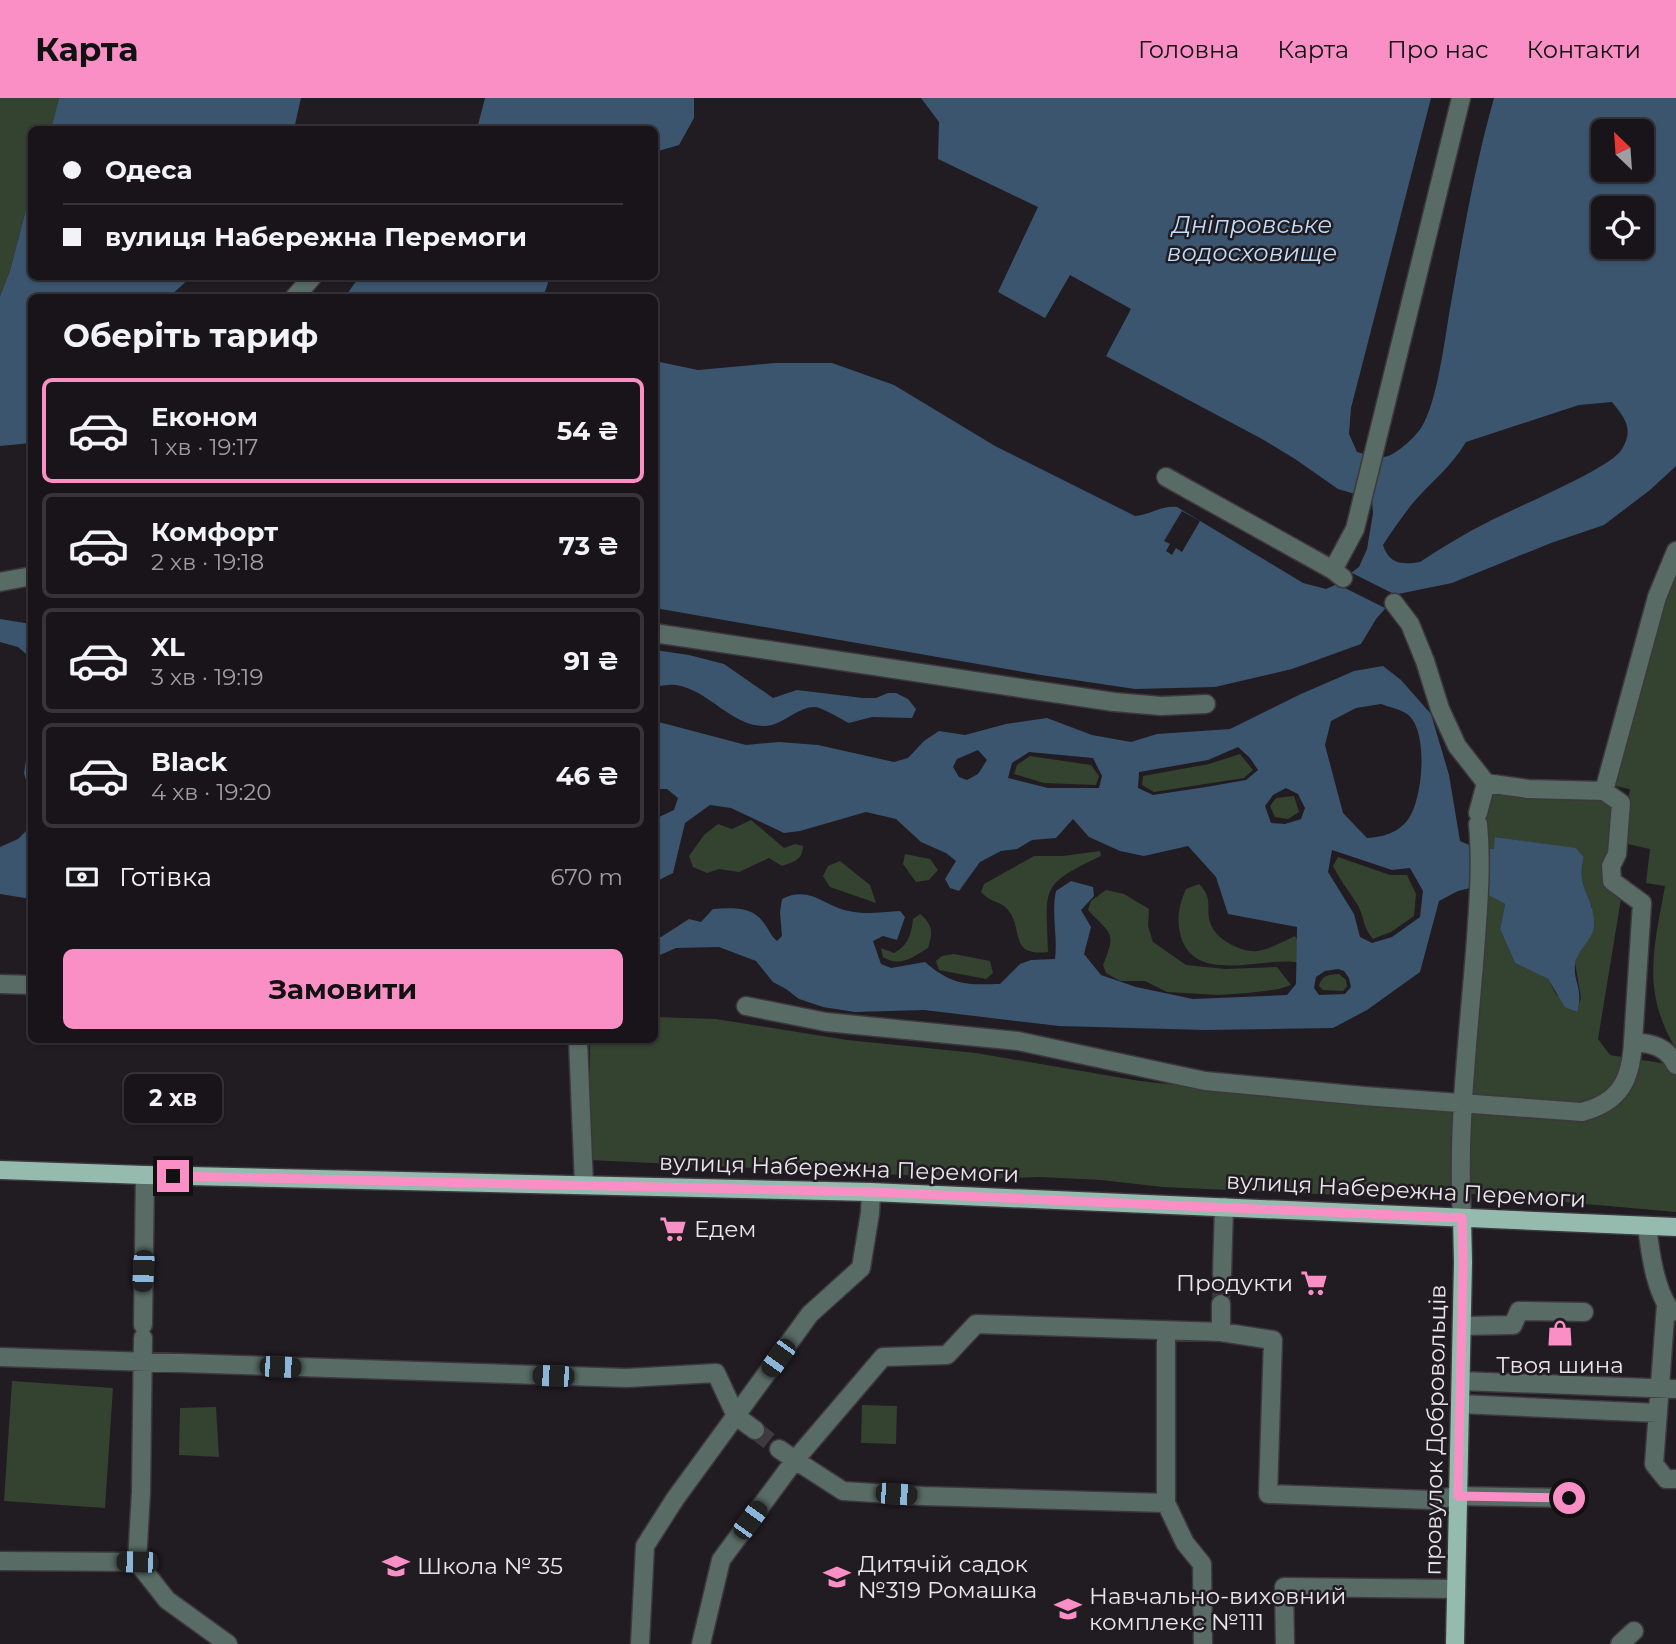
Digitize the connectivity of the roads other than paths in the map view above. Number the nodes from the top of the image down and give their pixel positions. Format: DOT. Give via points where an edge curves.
graph roads {
  1 [pos="1461,98"];
  2 [pos="310,280"];
  3 [pos="297,294"];
  4 [pos="1166,477"];
  5 [pos="1676,551"];
  6 [pos="28,577"];
  7 [pos="0,582"];
  8 [pos="1394,603"];
  9 [pos="658,634"];
  10 [pos="1206,704"];
  11 [pos="1486,783"];
  12 [pos="1604,791"];
  13 [pos="0,984"];
  14 [pos="28,985"];
  15 [pos="746,1006"];
  16 [pos="1633,1042"];
  17 [pos="578,1043"];
  18 [pos="1676,1065"];
  19 [pos="1464,1104"];
  20 [pos="0,1170"];
  21 [pos="145,1175"];
  22 [pos="584,1185"];
  23 [pos="871,1192"];
  24 [pos="1224,1207"];
  25 [pos="1462,1218"];
  26 [pos="1647,1226"];
  27 [pos="1676,1227"];
  28 [pos="1222,1274"];
  29 [pos="1221,1304"];
  30 [pos="1671,1310"];
  31 [pos="1584,1312"];
  32 [pos="1462,1326"];
  33 [pos="1166,1330"];
  34 [pos="1221,1332"];
  35 [pos="0,1357"];
  36 [pos="144,1363"];
  37 [pos="1461,1381"];
  38 [pos="1667,1389"];
  39 [pos="1460,1404"];
  40 [pos="1658,1413"];
  41 [pos="736,1416"];
  42 [pos="755,1430"];
  43 [pos="779,1449"];
  44 [pos="794,1461"];
  45 [pos="1676,1479"];
  46 [pos="1458,1496"];
  47 [pos="1569,1498"];
  48 [pos="1166,1503"];
  49 [pos="0,1561"];
  50 [pos="137,1562"];
  51 [pos="1456,1589"];
  52 [pos="1634,1631"];
  53 [pos="228,1644"];
  54 [pos="640,1644"];
  55 [pos="701,1644"];
  56 [pos="1203,1644"];
  57 [pos="1285,1644"];
  58 [pos="1455,1644"];
  59 [pos="1620,1644"];
  1 -- 4 [label="street" via="1363,499 1338,574"];
  2 -- 3 [label="street"];
  5 -- 12 [label="street" via="1657,597"];
  6 -- 7 [label="street"];
  8 -- 11 [label="street" via="1410,624 1457,746"];
  9 -- 10 [label="street" via="1114,702"];
  11 -- 12 [label="street"];
  11 -- 19 [label="street" via="1479,826 1478,913"];
  12 -- 16 [label="street" via="1621,803 1612,881 1642,903"];
  13 -- 14 [label="street"];
  15 -- 19 [label="street" via="826,1023 1018,1041 1205,1081"];
  16 -- 18 [label="street" via="1654,1043"];
  16 -- 19 [label="street" via="1627,1074 1612,1099 1600,1107 1582,1112"];
  17 -- 22 [label="street"];
  19 -- 25 [label="street"];
  20 -- 21 [label="main road, вулиця Набережна Перемоги"];
  21 -- 22 [label="main road, вулиця Набережна Перемоги"];
  21 -- 36 [label="street"];
  22 -- 23 [label="main road, вулиця Набережна Перемоги"];
  23 -- 24 [label="main road, вулиця Набережна Перемоги"];
  23 -- 41 [label="street" via="861,1268 810,1314"];
  24 -- 25 [label="main road, вулиця Набережна Перемоги"];
  24 -- 28 [label="street"];
  25 -- 26 [label="main road, вулиця Набережна Перемоги"];
  25 -- 32 [label="main road, провулок Добровольців"];
  26 -- 27 [label="main road, вулиця Набережна Перемоги"];
  26 -- 30 [label="street" via="1651,1258"];
  29 -- 34 [label="street"];
  30 -- 38 [label="street"];
  31 -- 32 [label="street" via="1518,1311 1513,1325"];
  32 -- 37 [label="main road, провулок Добровольців"];
  33 -- 34 [label="street"];
  33 -- 44 [label="street" via="976,1324 947,1355 883,1357"];
  33 -- 48 [label="street"];
  34 -- 46 [label="street" via="1273,1340 1268,1494 1431,1500"];
  35 -- 36 [label="street"];
  36 -- 41 [label="street" via="627,1378 716,1373"];
  36 -- 50 [label="street"];
  37 -- 38 [label="street"];
  37 -- 39 [label="main road, провулок Добровольців"];
  38 -- 40 [label="street"];
  39 -- 40 [label="street"];
  39 -- 46 [label="main road, провулок Добровольців"];
  40 -- 45 [label="street" via="1654,1464 1666,1479"];
  41 -- 42 [label="street"];
  41 -- 54 [label="street" via="645,1546"];
  43 -- 44 [label="street"];
  44 -- 48 [label="street" via="843,1491"];
  44 -- 55 [label="street" via="721,1560"];
  46 -- 47 [label="street"];
  46 -- 51 [label="main road, провулок Добровольців"];
  48 -- 56 [label="street" via="1185,1543 1202,1564"];
  49 -- 50 [label="street"];
  50 -- 53 [label="street" via="167,1600"];
  51 -- 57 [label="street" via="1284,1587"];
  51 -- 58 [label="main road, провулок Добровольців"];
  52 -- 59 [label="street"];
}
